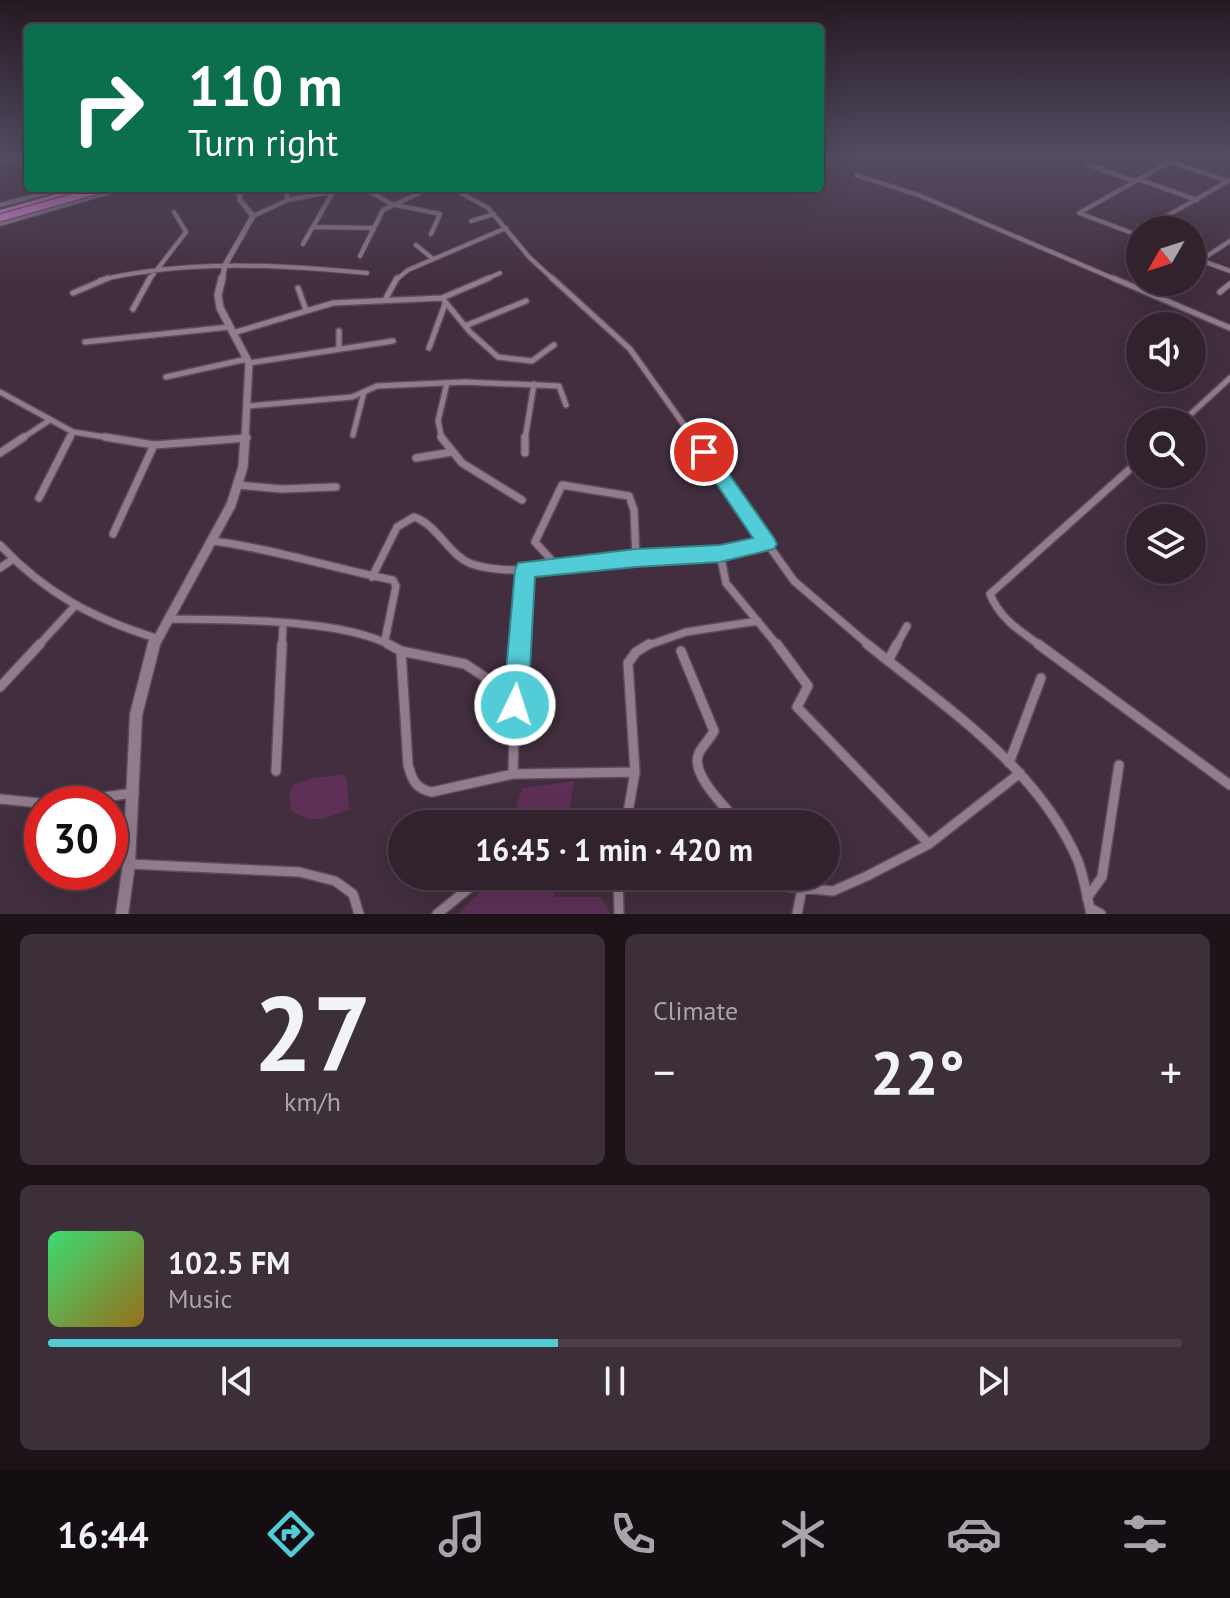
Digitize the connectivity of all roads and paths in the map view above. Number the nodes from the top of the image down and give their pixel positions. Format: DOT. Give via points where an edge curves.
graph roads {
  1 [pos="24,199"];
  2 [pos="56,199"];
  3 [pos="69,199"];
  4 [pos="80,199"];
  5 [pos="240,199"];
  6 [pos="296,199"];
  7 [pos="329,199"];
  8 [pos="382,199"];
  9 [pos="404,199"];
  10 [pos="469,199"];
  11 [pos="927,199"];
  12 [pos="1104,199"];
  13 [pos="1193,199"];
  14 [pos="288,200"];
  15 [pos="1197,200"];
  16 [pos="391,204"];
  17 [pos="0,205"];
  18 [pos="174,212"];
  19 [pos="494,214"];
  20 [pos="253,216"];
  21 [pos="1169,216"];
  22 [pos="1,218"];
  23 [pos="471,221"];
  24 [pos="314,227"];
  25 [pos="374,228"];
  26 [pos="506,228"];
  27 [pos="1126,229"];
  28 [pos="431,234"];
  29 [pos="1230,241"];
  30 [pos="303,244"];
  31 [pos="416,245"];
  32 [pos="360,256"];
  33 [pos="1206,257"];
  34 [pos="433,259"];
  35 [pos="1206,262"];
  36 [pos="225,265"];
  37 [pos="154,271"];
  38 [pos="1230,271"];
  39 [pos="367,273"];
  40 [pos="500,273"];
  41 [pos="1230,284"];
  42 [pos="298,288"];
  43 [pos="1220,292"];
  44 [pos="73,293"];
  45 [pos="385,300"];
  46 [pos="444,301"];
  47 [pos="526,301"];
  48 [pos="133,309"];
  49 [pos="306,310"];
  50 [pos="465,326"];
  51 [pos="1230,328"];
  52 [pos="231,330"];
  53 [pos="339,331"];
  54 [pos="393,341"];
  55 [pos="85,342"];
  56 [pos="554,345"];
  57 [pos="339,347"];
  58 [pos="429,348"];
  59 [pos="248,361"];
  60 [pos="166,377"];
  61 [pos="1230,378"];
  62 [pos="447,383"];
  63 [pos="534,384"];
  64 [pos="364,392"];
  65 [pos="1,393"];
  66 [pos="566,405"];
  67 [pos="249,406"];
  68 [pos="1197,408"];
  69 [pos="50,420"];
  70 [pos="73,432"];
  71 [pos="353,435"];
  72 [pos="247,438"];
  73 [pos="154,445"];
  74 [pos="452,452"];
  75 [pos="0,453"];
  76 [pos="525,453"];
  77 [pos="416,458"];
  78 [pos="1126,473"];
  79 [pos="238,485"];
  80 [pos="336,487"];
  81 [pos="39,498"];
  82 [pos="522,500"];
  83 [pos="113,534"];
  84 [pos="213,541"];
  85 [pos="767,544"];
  86 [pos="0,545"];
  87 [pos="720,554"];
  88 [pos="636,558"];
  89 [pos="13,559"];
  90 [pos="556,565"];
  91 [pos="0,568"];
  92 [pos="525,570"];
  93 [pos="372,577"];
  94 [pos="73,608"];
  95 [pos="168,619"];
  96 [pos="758,621"];
  97 [pos="283,624"];
  98 [pos="907,626"];
  99 [pos="156,638"];
  100 [pos="385,640"];
  101 [pos="401,651"];
  102 [pos="681,651"];
  103 [pos="888,661"];
  104 [pos="1041,678"];
  105 [pos="0,687"];
  106 [pos="515,697"];
  107 [pos="1009,763"];
  108 [pos="1119,765"];
  109 [pos="276,771"];
  110 [pos="635,772"];
  111 [pos="1020,773"];
  112 [pos="513,774"];
  113 [pos="1230,785"];
  114 [pos="134,793"];
  115 [pos="0,799"];
  116 [pos="628,810"];
  117 [pos="728,810"];
  118 [pos="929,844"];
  119 [pos="129,864"];
  120 [pos="840,888"];
  121 [pos="467,890"];
  122 [pos="618,890"];
  123 [pos="802,890"];
  124 [pos="1089,907"];
  125 [pos="122,914"];
  126 [pos="359,914"];
  127 [pos="437,914"];
  128 [pos="619,914"];
  129 [pos="797,914"];
  130 [pos="1101,914"];
  1 -- 17 [label="street"];
  2 -- 22 [label="highway, bridge"];
  3 -- 22 [label="highway, bridge"];
  4 -- 22 [label="street"];
  5 -- 20 [label="street"];
  6 -- 14 [label="street"];
  7 -- 24 [label="street"];
  8 -- 16 [label="street"];
  9 -- 16 [label="street"];
  10 -- 19 [label="street"];
  11 -- 51 [label="street"];
  12 -- 27 [label="street" via="1079,213"];
  13 -- 15 [label="street"];
  14 -- 20 [label="street"];
  15 -- 21 [label="street"];
  16 -- 25 [label="street"];
  16 -- 28 [label="street" via="440,214"];
  18 -- 37 [label="street" via="186,232"];
  19 -- 23 [label="street"];
  19 -- 26 [label="street"];
  20 -- 36 [label="street"];
  24 -- 25 [label="street"];
  24 -- 30 [label="street"];
  25 -- 32 [label="street"];
  26 -- 34 [label="street"];
  26 -- 85 [label="street" via="530,258 630,349"];
  29 -- 33 [label="street"];
  31 -- 34 [label="street"];
  34 -- 45 [label="street" via="399,275"];
  35 -- 38 [label="street"];
  36 -- 37 [label="street"];
  36 -- 39 [label="street"];
  36 -- 52 [label="street" via="218,295"];
  37 -- 44 [label="street" via="87,282"];
  37 -- 48 [label="street"];
  40 -- 46 [label="street"];
  41 -- 43 [label="street"];
  42 -- 49 [label="street"];
  45 -- 46 [label="street"];
  45 -- 49 [label="street" via="352,300"];
  46 -- 50 [label="street"];
  46 -- 58 [label="street"];
  47 -- 50 [label="street"];
  49 -- 52 [label="street"];
  50 -- 56 [label="street" via="498,357 532,361"];
  52 -- 55 [label="street"];
  52 -- 59 [label="street"];
  53 -- 57 [label="street"];
  54 -- 57 [label="street"];
  57 -- 59 [label="street"];
  59 -- 60 [label="street"];
  59 -- 67 [label="street"];
  61 -- 68 [label="street"];
  62 -- 63 [label="street"];
  62 -- 64 [label="street" via="377,386"];
  62 -- 74 [label="street" via="439,433"];
  63 -- 66 [label="street" via="559,386"];
  63 -- 76 [label="street"];
  64 -- 67 [label="street"];
  64 -- 71 [label="street"];
  65 -- 69 [label="street"];
  67 -- 72 [label="street"];
  69 -- 70 [label="street"];
  69 -- 75 [label="street"];
  70 -- 73 [label="street"];
  70 -- 81 [label="street"];
  72 -- 73 [label="street"];
  72 -- 79 [label="street"];
  73 -- 83 [label="street"];
  74 -- 77 [label="street"];
  74 -- 82 [label="street"];
  78 -- 113 [label="street" via="990,594 1009,623"];
  79 -- 80 [label="street"];
  79 -- 84 [label="street"];
  84 -- 93 [label="street" via="267,548"];
  84 -- 95 [label="street"];
  85 -- 87 [label="street"];
  85 -- 103 [label="street" via="817,605"];
  86 -- 89 [label="street"];
  87 -- 88 [label="street"];
  87 -- 96 [label="street" via="726,583"];
  88 -- 90 [label="street"];
  88 -- 90 [label="street" via="629,496 562,485 535,542"];
  89 -- 91 [label="street"];
  89 -- 94 [label="street" via="31,580"];
  90 -- 92 [label="street"];
  92 -- 93 [label="street" via="470,564 425,521 414,517 397,527"];
  92 -- 106 [label="street"];
  93 -- 100 [label="street" via="396,582"];
  94 -- 99 [label="street"];
  94 -- 105 [label="street"];
  95 -- 97 [label="street"];
  95 -- 99 [label="street"];
  96 -- 110 [label="street" via="651,642 632,653 628,663"];
  96 -- 118 [label="street" via="808,686 797,707 803,715"];
  97 -- 100 [label="street"];
  97 -- 109 [label="street"];
  98 -- 103 [label="street"];
  99 -- 114 [label="street" via="136,715"];
  100 -- 101 [label="street"];
  101 -- 106 [label="street" via="465,664"];
  101 -- 112 [label="street" via="412,782 421,791 432,792"];
  102 -- 117 [label="street" via="714,731 698,754 698,766"];
  103 -- 107 [label="street"];
  104 -- 107 [label="street"];
  106 -- 112 [label="street"];
  107 -- 111 [label="street"];
  108 -- 124 [label="street" via="1102,877"];
  110 -- 112 [label="street"];
  110 -- 116 [label="street"];
  111 -- 118 [label="street"];
  111 -- 124 [label="street" via="1057,821 1078,865"];
  114 -- 115 [label="street" via="24,805"];
  114 -- 119 [label="street"];
  118 -- 120 [label="street"];
  119 -- 125 [label="street"];
  119 -- 126 [label="street" via="299,872 335,881 353,894"];
  121 -- 127 [label="street"];
  122 -- 128 [label="street"];
  123 -- 129 [label="street"];
  124 -- 130 [label="street"];
}
